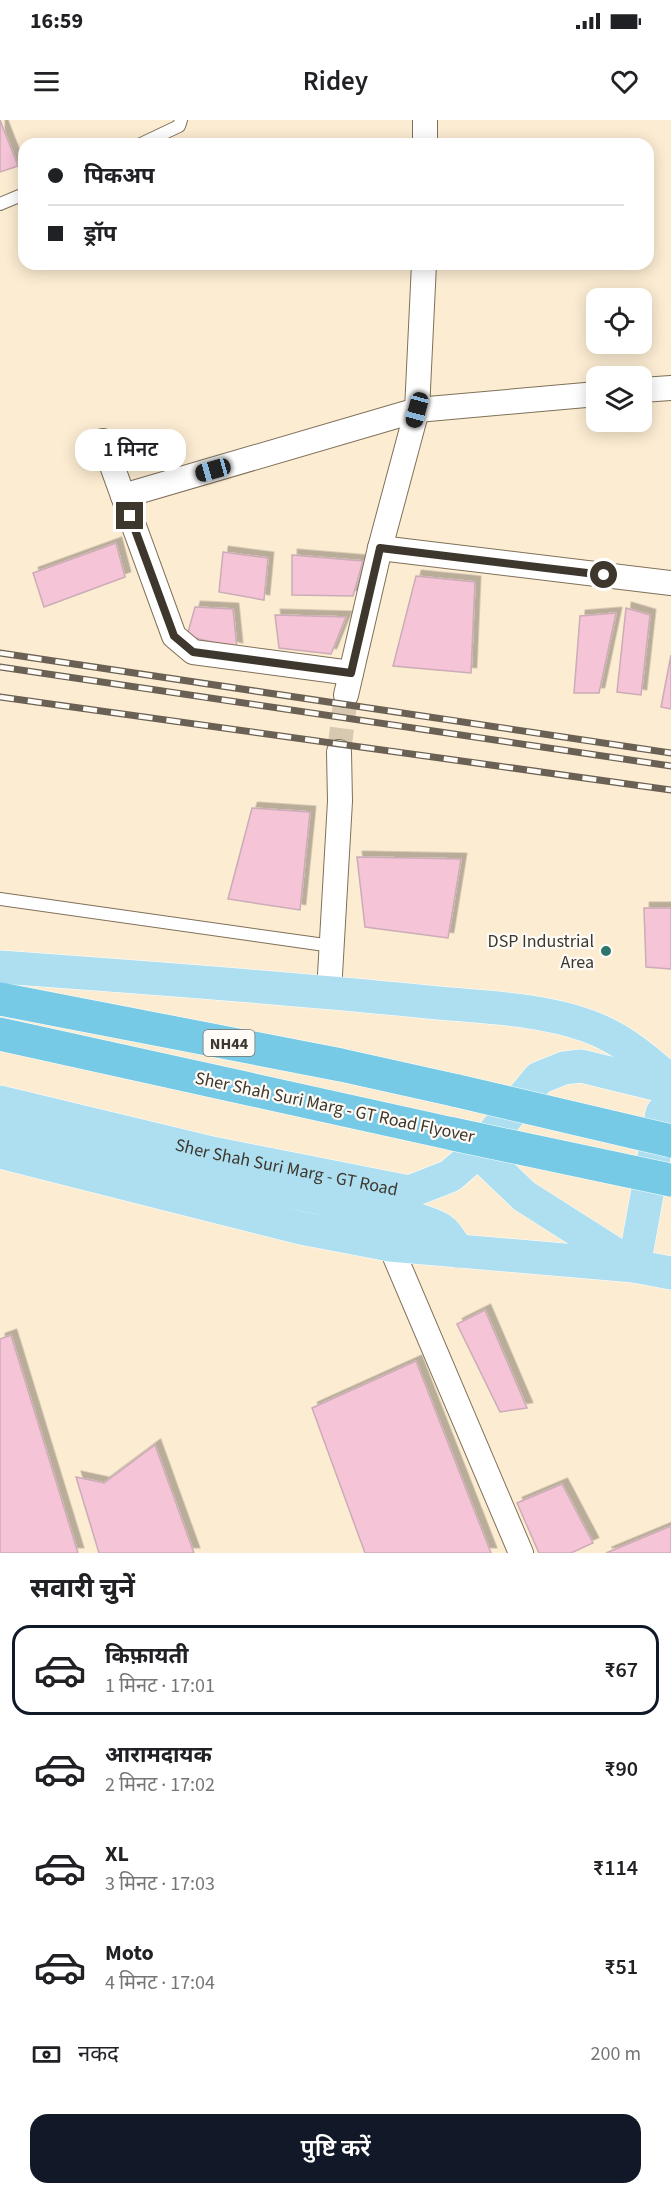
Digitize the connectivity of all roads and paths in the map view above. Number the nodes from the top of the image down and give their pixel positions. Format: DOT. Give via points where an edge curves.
graph roads {
  1 [pos="181,120"];
  2 [pos="425,120"];
  3 [pos="154,138"];
  4 [pos="425,138"];
  5 [pos="18,196"];
  6 [pos="0,204"];
  7 [pos="424,270"];
  8 [pos="671,388"];
  9 [pos="652,389"];
  10 [pos="586,395"];
  11 [pos="417,410"];
  12 [pos="103,441"];
  13 [pos="123,496"];
  14 [pos="380,548"];
  15 [pos="671,583"];
  16 [pos="339,752"];
  17 [pos="0,899"];
  18 [pos="332,946"];
  19 [pos="0,967"];
  20 [pos="329,992"];
  21 [pos="0,999"];
  22 [pos="0,1034"];
  23 [pos="671,1082"];
  24 [pos="671,1088"];
  25 [pos="0,1102"];
  26 [pos="671,1103"];
  27 [pos="0,1129"];
  28 [pos="671,1141"];
  29 [pos="466,1143"];
  30 [pos="0,1152"];
  31 [pos="671,1180"];
  32 [pos="390,1245"];
  33 [pos="457,1251"];
  34 [pos="634,1266"];
  35 [pos="671,1273"];
  36 [pos="521,1553"];
  1 -- 3 [label="lane" via="179,126"];
  2 -- 4 [label="street"];
  5 -- 6 [label="lane"];
  7 -- 11 [label="street"];
  8 -- 9 [label="street"];
  10 -- 11 [label="street"];
  11 -- 13 [label="street"];
  11 -- 14 [label="street"];
  12 -- 13 [label="street"];
  13 -- 14 [label="street" via="174,636 183,646 193,652 349,684"];
  14 -- 15 [label="street"];
  16 -- 18 [label="street"];
  17 -- 18 [label="lane"];
  18 -- 20 [label="street"];
  19 -- 20 [label="main road"];
  20 -- 23 [label="main road" via="546,1015 588,1026 636,1050"];
  21 -- 28 [label="highway, NH44, bridge" via="329,1062"];
  22 -- 29 [label="highway, Sher Shah Suri Marg - GT Road Flyover / NH44"];
  24 -- 29 [label="main road, Sher Shah Suri Marg - GT Road" via="581,1066 564,1068 539,1078"];
  25 -- 29 [label="main road, Sher Shah Suri Marg - GT Road" via="212,1153 409,1192 450,1176"];
  26 -- 34 [label="main road" via="662,1113"];
  27 -- 33 [label="main road" via="408,1217 439,1227"];
  29 -- 31 [label="highway, Sher Shah Suri Marg - GT Road Flyover / NH44, bridge"];
  29 -- 34 [label="main road" via="524,1196"];
  30 -- 32 [label="main road" via="301,1228"];
  32 -- 33 [label="main road"];
  32 -- 36 [label="street"];
  33 -- 34 [label="main road"];
  34 -- 35 [label="main road"];
}
